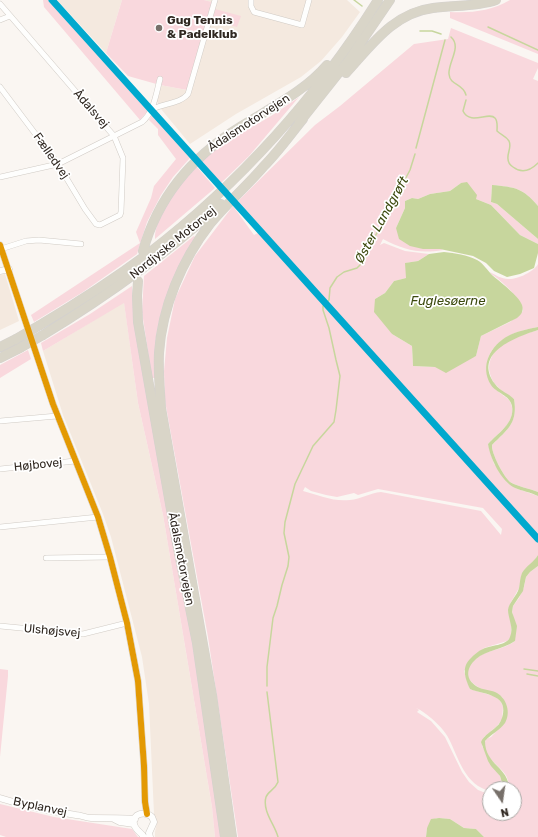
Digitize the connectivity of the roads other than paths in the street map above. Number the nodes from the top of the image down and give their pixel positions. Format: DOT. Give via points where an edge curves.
graph roads {
  1 [pos="215,0"];
  2 [pos="251,0"];
  3 [pos="309,0"];
  4 [pos="390,0"];
  5 [pos="496,0"];
  6 [pos="0,4"];
  7 [pos="376,4"];
  8 [pos="10,16"];
  9 [pos="0,20"];
  10 [pos="160,79"];
  11 [pos="0,87"];
  12 [pos="151,110"];
  13 [pos="304,118"];
  14 [pos="114,136"];
  15 [pos="58,164"];
  16 [pos="0,178"];
  17 [pos="100,225"];
  18 [pos="81,244"];
  19 [pos="1,247"];
  20 [pos="143,251"];
  21 [pos="9,269"];
  22 [pos="0,271"];
  23 [pos="138,281"];
  24 [pos="18,343"];
  25 [pos="0,347"];
  26 [pos="0,358"];
  27 [pos="57,416"];
  28 [pos="0,421"];
  29 [pos="75,461"];
  30 [pos="0,469"];
  31 [pos="98,517"];
  32 [pos="0,527"];
  33 [pos="110,557"];
  34 [pos="46,558"];
  35 [pos="127,623"];
  36 [pos="0,626"];
  37 [pos="0,798"];
  38 [pos="144,813"];
  39 [pos="134,822"];
  40 [pos="151,829"];
  41 [pos="142,834"];
  42 [pos="150,837"];
  43 [pos="225,837"];
  44 [pos="232,837"];
  1 -- 12 [label="street" via="188,94 185,98"];
  2 -- 3 [label="street" via="254,12 302,25"];
  4 -- 13 [label="highway, Nordjyske Motorvej" via="349,60"];
  5 -- 13 [label="highway" via="481,4 426,9 398,21 377,37"];
  6 -- 8 [label="street, Ådalsvej"];
  7 -- 20 [label="highway, Ådalsmotorvejen" via="329,63 311,81 284,101 211,146 184,173 161,207"];
  7 -- 24 [label="highway, Nordjyske Motorvej, bridge" via="340,57 298,110 220,192 128,268"];
  8 -- 9 [label="street"];
  8 -- 14 [label="street, Ådalsvej"];
  10 -- 12 [label="street"];
  11 -- 15 [label="street, Fælledvej"];
  12 -- 14 [label="street" via="142,122"];
  13 -- 24 [label="highway, Nordjyske Motorvej, bridge" via="237,188 179,240 129,279 74,316 43,335"];
  13 -- 44 [label="highway, Ådalsmotorvejen" via="265,166 209,225 194,248 175,286 164,322 160,352 161,408 212,695"];
  14 -- 15 [label="street"];
  14 -- 17 [label="street, Ådalsvej" via="123,158 121,212 120,215"];
  15 -- 16 [label="street"];
  15 -- 17 [label="street, Fælledvej" via="85,209 96,224"];
  18 -- 19 [label="street" via="39,240"];
  19 -- 21 [label="street"];
  21 -- 22 [label="street"];
  21 -- 27 [label="street"];
  23 -- 43 [label="highway, Ådalsmotorvejen" via="138,322 197,643"];
  24 -- 25 [label="highway, Nordjyske Motorvej"];
  24 -- 26 [label="highway, Nordjyske Motorvej"];
  27 -- 28 [label="street"];
  27 -- 29 [label="street"];
  29 -- 30 [label="street, Højbovej"];
  29 -- 31 [label="street"];
  31 -- 32 [label="street"];
  31 -- 33 [label="street"];
  33 -- 34 [label="street"];
  33 -- 35 [label="street"];
  35 -- 36 [label="street, Ulshøjsvej" via="83,634"];
  35 -- 38 [label="street" via="139,691"];
  37 -- 39 [label="street, Byplanvej" via="91,818"];
  38 -- 39 [label="street" via="137,816"];
  38 -- 40 [label="street" via="153,819"];
  39 -- 41 [label="street"];
  40 -- 41 [label="street"];
  40 -- 42 [label="street"];
}
